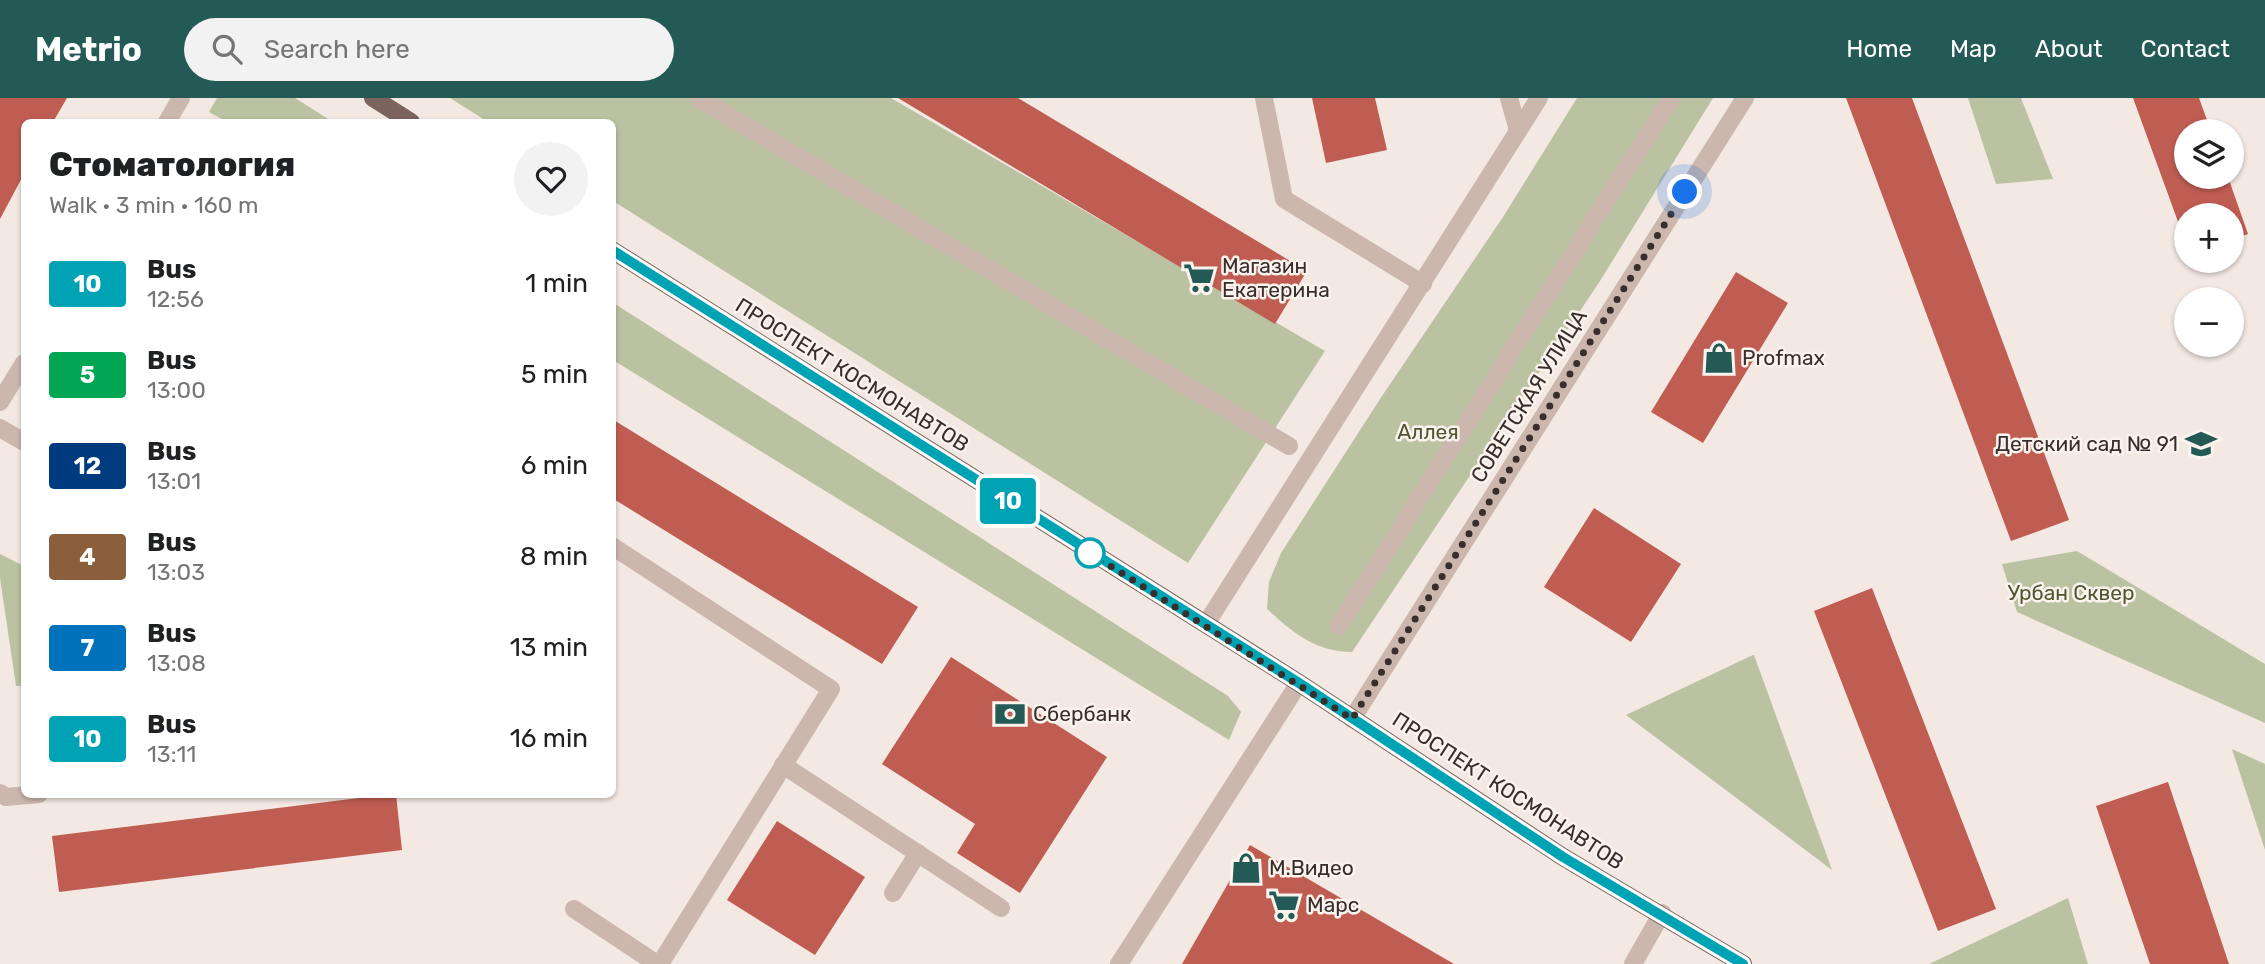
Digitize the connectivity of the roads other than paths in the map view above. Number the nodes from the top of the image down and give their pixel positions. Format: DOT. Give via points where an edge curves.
graph roads {
  1 [pos="181,98"];
  2 [pos="373,98"];
  3 [pos="698,98"];
  4 [pos="1264,98"];
  5 [pos="1509,98"];
  6 [pos="1539,98"];
  7 [pos="1671,98"];
  8 [pos="1745,98"];
  9 [pos="169,119"];
  10 [pos="406,119"];
  11 [pos="1518,130"];
  12 [pos="616,253"];
  13 [pos="1423,284"];
  14 [pos="21,368"];
  15 [pos="0,402"];
  16 [pos="0,428"];
  17 [pos="21,440"];
  18 [pos="1289,446"];
  19 [pos="616,549"];
  20 [pos="1206,624"];
  21 [pos="1339,626"];
  22 [pos="1299,683"];
  23 [pos="1352,719"];
  24 [pos="783,765"];
  25 [pos="0,793"];
  26 [pos="21,796"];
  27 [pos="918,853"];
  28 [pos="893,893"];
  29 [pos="1001,908"];
  30 [pos="574,909"];
  31 [pos="1662,914"];
  32 [pos="659,964"];
  33 [pos="1119,964"];
  34 [pos="1633,964"];
  35 [pos="1743,964"];
  1 -- 9 [label="street"];
  2 -- 10 [label="main road"];
  3 -- 18 [label="street"];
  4 -- 13 [label="street" via="1284,199"];
  5 -- 11 [label="street"];
  6 -- 11 [label="street"];
  7 -- 21 [label="street"];
  8 -- 23 [label="street, СОВЕТСКАЯ УЛИЦА"];
  11 -- 13 [label="street"];
  12 -- 20 [label="main road, ПРОСПЕКТ КОСМОНАВТОВ"];
  13 -- 20 [label="street"];
  14 -- 15 [label="street"];
  16 -- 17 [label="street"];
  19 -- 24 [label="street" via="831,688"];
  20 -- 22 [label="main road, ПРОСПЕКТ КОСМОНАВТОВ"];
  22 -- 23 [label="main road, ПРОСПЕКТ КОСМОНАВТОВ"];
  22 -- 33 [label="street"];
  23 -- 31 [label="main road, ПРОСПЕКТ КОСМОНАВТОВ" via="1563,857"];
  24 -- 27 [label="street"];
  24 -- 32 [label="street"];
  25 -- 26 [label="street"];
  27 -- 28 [label="street"];
  27 -- 29 [label="street"];
  30 -- 32 [label="street"];
  31 -- 34 [label="street"];
  31 -- 35 [label="main road, ПРОСПЕКТ КОСМОНАВТОВ"];
}
